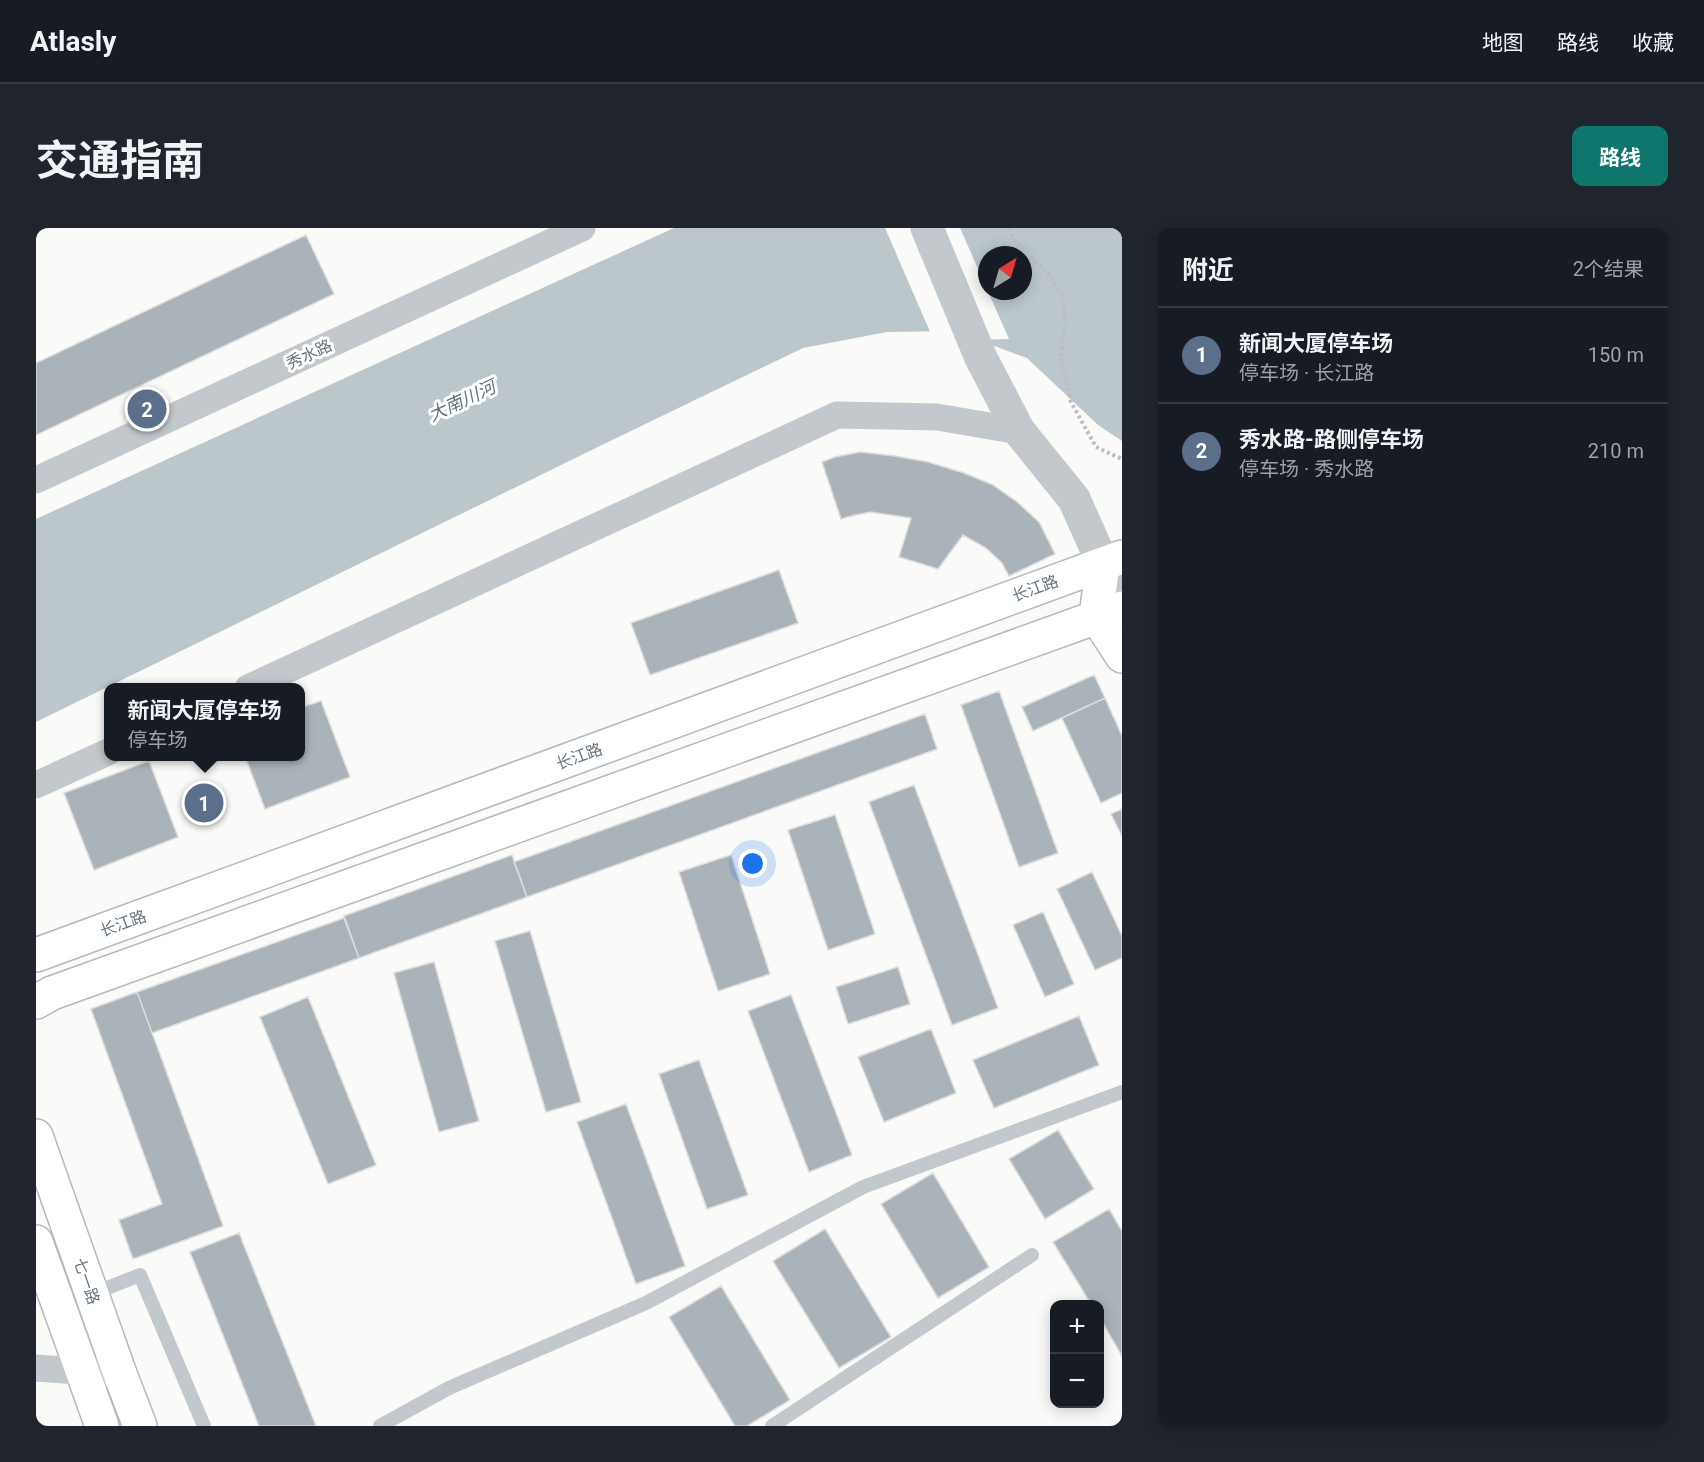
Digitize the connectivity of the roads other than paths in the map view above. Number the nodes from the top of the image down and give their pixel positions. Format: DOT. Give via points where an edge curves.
graph roads {
  1 [pos="582,228"];
  2 [pos="927,228"];
  3 [pos="1019,431"];
  4 [pos="36,480"];
  5 [pos="1116,565"];
  6 [pos="1109,612"];
  7 [pos="1122,656"];
  8 [pos="257,683"];
  9 [pos="104,754"];
  10 [pos="36,785"];
  11 [pos="36,955"];
  12 [pos="36,1002"];
  13 [pos="1122,1092"];
  14 [pos="36,1136"];
  15 [pos="36,1242"];
  16 [pos="1032,1254"];
  17 [pos="92,1294"];
  18 [pos="36,1368"];
  19 [pos="82,1372"];
  20 [pos="120,1374"];
  21 [pos="102,1426"];
  22 [pos="140,1426"];
  23 [pos="204,1426"];
  24 [pos="380,1426"];
  25 [pos="772,1426"];
  1 -- 4 [label="street, 秀水路"];
  2 -- 3 [label="street" via="981,358"];
  3 -- 5 [label="street" via="1074,499"];
  3 -- 8 [label="street" via="937,417 837,415"];
  5 -- 6 [label="main road"];
  5 -- 11 [label="main road, 长江路"];
  6 -- 7 [label="main road"];
  6 -- 12 [label="main road"];
  9 -- 10 [label="street"];
  13 -- 24 [label="lane" via="864,1187 646,1303 449,1388"];
  14 -- 17 [label="main road, 七一路"];
  15 -- 19 [label="main road"];
  16 -- 25 [label="lane"];
  17 -- 20 [label="main road, 七一路"];
  17 -- 23 [label="lane" via="140,1275"];
  18 -- 19 [label="street"];
  19 -- 20 [label="street"];
  19 -- 21 [label="main road"];
  20 -- 22 [label="main road, 七一路"];
}
